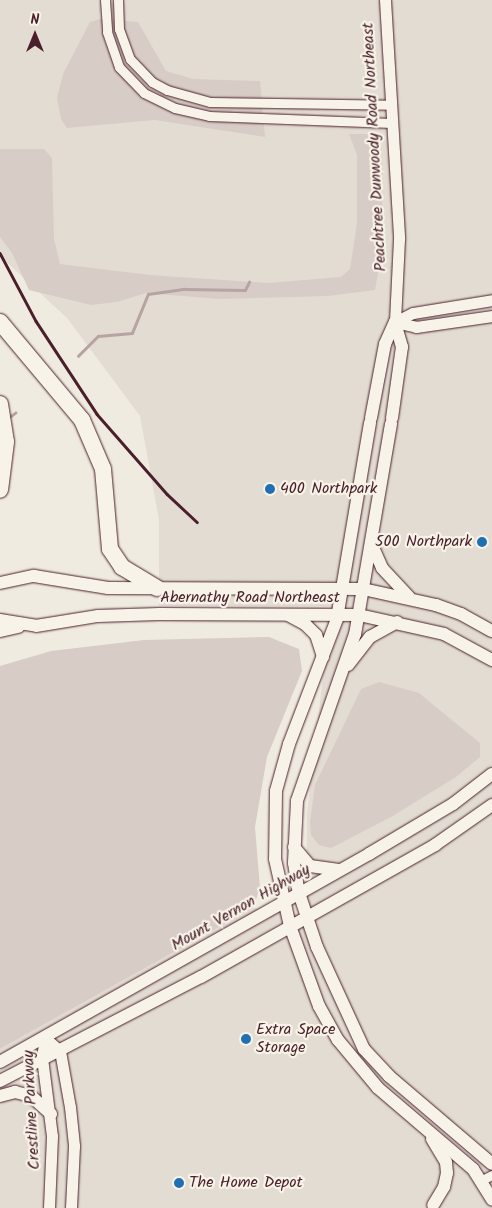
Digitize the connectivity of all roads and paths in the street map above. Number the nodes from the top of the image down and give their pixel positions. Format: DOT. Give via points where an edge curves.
graph roads {
  1 [pos="105,0"];
  2 [pos="118,0"];
  3 [pos="385,0"];
  4 [pos="391,105"];
  5 [pos="392,122"];
  6 [pos="492,300"];
  7 [pos="492,316"];
  8 [pos="0,322"];
  9 [pos="395,322"];
  10 [pos="0,404"];
  11 [pos="0,490"];
  12 [pos="371,543"];
  13 [pos="0,583"];
  14 [pos="342,587"];
  15 [pos="157,588"];
  16 [pos="363,589"];
  17 [pos="409,597"];
  18 [pos="286,614"];
  19 [pos="338,614"];
  20 [pos="359,615"];
  21 [pos="0,620"];
  22 [pos="397,622"];
  23 [pos="18,625"];
  24 [pos="0,629"];
  25 [pos="492,631"];
  26 [pos="323,657"];
  27 [pos="492,660"];
  28 [pos="342,673"];
  29 [pos="492,774"];
  30 [pos="492,805"];
  31 [pos="293,845"];
  32 [pos="344,868"];
  33 [pos="299,893"];
  34 [pos="283,902"];
  35 [pos="306,916"];
  36 [pos="290,926"];
  37 [pos="45,1038"];
  38 [pos="60,1051"];
  39 [pos="42,1058"];
  40 [pos="0,1062"];
  41 [pos="0,1081"];
  42 [pos="0,1096"];
  43 [pos="51,1114"];
  44 [pos="423,1126"];
  45 [pos="492,1164"];
  46 [pos="487,1177"];
  47 [pos="492,1199"];
  48 [pos="433,1205"];
  49 [pos="49,1208"];
  50 [pos="71,1208"];
  1 -- 5 [label="street" via="107,32 119,67 144,92 168,105 209,116"];
  2 -- 4 [label="street" via="119,29 130,59 152,82 167,90 210,102"];
  3 -- 4 [label="street, Peachtree Dunwoody Road Northeast"];
  4 -- 5 [label="street, Peachtree Dunwoody Road Northeast"];
  5 -- 9 [label="street, Peachtree Dunwoody Road Northeast" via="399,239"];
  6 -- 9 [label="street" via="413,313"];
  7 -- 9 [label="street" via="416,327"];
  8 -- 15 [label="highway" via="82,420 103,469 110,550 122,567"];
  9 -- 12 [label="main road, Peachtree Dunwoody Road Northeast" via="402,347"];
  9 -- 14 [label="main road, Peachtree Dunwoody Road Northeast" via="385,344"];
  10 -- 11 [label="highway" via="6,442"];
  12 -- 16 [label="main road, Peachtree Dunwoody Road Northeast"];
  12 -- 17 [label="main road" via="382,568"];
  13 -- 15 [label="main road, Abernathy Road Northeast" via="34,576 108,588"];
  14 -- 15 [label="main road, Abernathy Road Northeast"];
  14 -- 16 [label="main road, Abernathy Road Northeast"];
  14 -- 19 [label="main road, Peachtree Dunwoody Road Northeast"];
  16 -- 17 [label="main road, Abernathy Road Northeast"];
  16 -- 20 [label="main road, Peachtree Dunwoody Road Northeast"];
  17 -- 25 [label="main road, Abernathy Road Northeast" via="461,614"];
  18 -- 19 [label="main road, Abernathy Road Northeast"];
  18 -- 23 [label="main road, Abernathy Road Northeast" via="98,616 36,626"];
  18 -- 26 [label="main road" via="310,629 319,642"];
  19 -- 20 [label="main road, Abernathy Road Northeast"];
  19 -- 26 [label="main road, Peachtree Dunwoody Road Northeast"];
  20 -- 22 [label="main road, Abernathy Road Northeast"];
  20 -- 28 [label="main road, Peachtree Dunwoody Road Northeast"];
  21 -- 23 [label="main road, Abernathy Road Northeast"];
  22 -- 27 [label="main road, Abernathy Road Northeast" via="455,639"];
  22 -- 28 [label="main road" via="370,636"];
  23 -- 24 [label="highway"];
  26 -- 34 [label="main road, Peachtree Dunwoody Road Northeast" via="289,744 276,791 273,837"];
  28 -- 31 [label="main road, Peachtree Dunwoody Road Northeast" via="302,781"];
  29 -- 32 [label="main road, Mount Vernon Highway" via="453,804"];
  30 -- 35 [label="main road" via="435,845"];
  31 -- 32 [label="main road" via="300,858 310,866 323,870"];
  31 -- 33 [label="main road, Peachtree Dunwoody Road Northeast"];
  32 -- 33 [label="main road, Mount Vernon Highway"];
  33 -- 34 [label="main road, Mount Vernon Highway"];
  33 -- 35 [label="main road, Peachtree Dunwoody Road Northeast"];
  34 -- 36 [label="main road, Peachtree Dunwoody Road Northeast"];
  34 -- 37 [label="main road, Mount Vernon Highway"];
  35 -- 36 [label="main road"];
  35 -- 45 [label="main road, Peachtree Dunwoody Road Northeast" via="340,1002 364,1049 389,1076"];
  36 -- 38 [label="main road"];
  36 -- 44 [label="main road, Peachtree Dunwoody Road Northeast" via="319,1006 349,1057 378,1088"];
  37 -- 38 [label="street, Crestline Parkway"];
  37 -- 39 [label="street, Crestline Parkway"];
  37 -- 40 [label="main road, Mount Vernon Highway"];
  38 -- 39 [label="main road"];
  38 -- 50 [label="street, Crestline Parkway" via="73,1126"];
  39 -- 41 [label="main road"];
  39 -- 43 [label="street, Crestline Parkway"];
  42 -- 43 [label="main road" via="15,1092 31,1096"];
  43 -- 49 [label="street, Crestline Parkway" via="53,1157"];
  44 -- 46 [label="main road, Peachtree Dunwoody Road Northeast"];
  44 -- 48 [label="main road" via="439,1148 447,1173 444,1188"];
  46 -- 47 [label="main road, Peachtree Dunwoody Road Northeast"];
}
